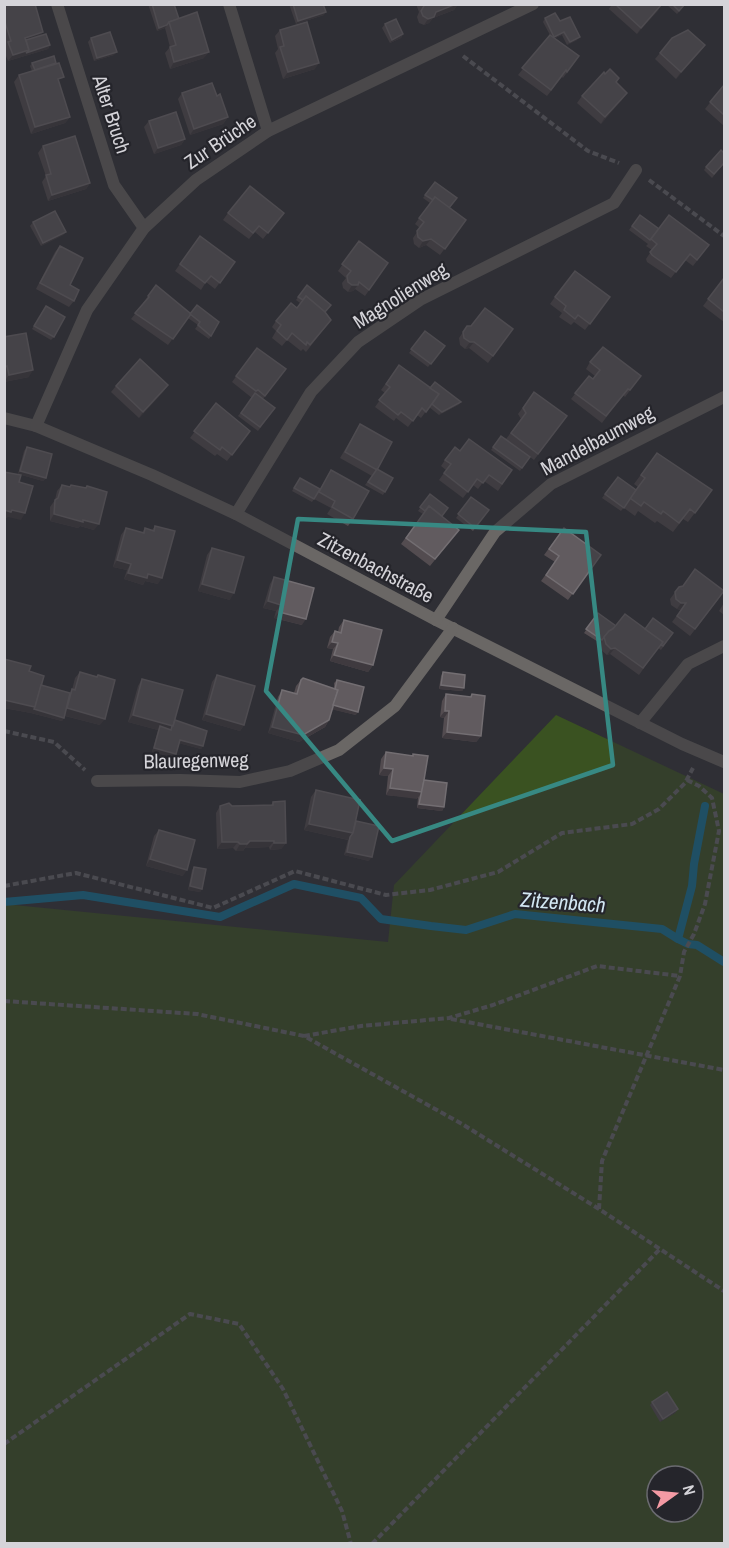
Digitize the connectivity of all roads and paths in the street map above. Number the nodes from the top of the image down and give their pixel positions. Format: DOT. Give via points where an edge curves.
graph roads {
  1 [pos="57,4"];
  2 [pos="229,4"];
  3 [pos="533,4"];
  4 [pos="448,45"];
  5 [pos="268,131"];
  6 [pos="636,170"];
  7 [pos="144,228"];
  8 [pos="724,236"];
  9 [pos="724,397"];
  10 [pos="4,418"];
  11 [pos="36,426"];
  12 [pos="236,514"];
  13 [pos="436,620"];
  14 [pos="453,628"];
  15 [pos="724,646"];
  16 [pos="640,723"];
  17 [pos="4,731"];
  18 [pos="702,753"];
  19 [pos="724,762"];
  20 [pos="687,780"];
  21 [pos="97,781"];
  22 [pos="4,886"];
  23 [pos="680,976"];
  24 [pos="4,1001"];
  25 [pos="449,1018"];
  26 [pos="304,1036"];
  27 [pos="646,1054"];
  28 [pos="724,1070"];
  29 [pos="599,1209"];
  30 [pos="660,1249"];
  31 [pos="724,1291"];
  32 [pos="4,1444"];
  33 [pos="351,1544"];
  34 [pos="372,1544"];
  1 -- 7 [label="street, Alter Bruch" via="114,185"];
  2 -- 5 [label="street"];
  3 -- 4 [label="street, Zur Brüche"];
  4 -- 5 [label="street, Zur Brüche"];
  4 -- 6 [label="path" via="588,151"];
  5 -- 7 [label="street, Zur Brüche" via="196,180"];
  6 -- 8 [label="path"];
  6 -- 12 [label="street, Magnolienweg" via="614,203 420,300 358,342 311,392"];
  7 -- 11 [label="street, Zur Brüche" via="87,310"];
  9 -- 13 [label="street, Mandelbaumweg" via="551,484 495,532"];
  10 -- 11 [label="street, Zitzenbachstraße"];
  11 -- 12 [label="street, Zitzenbachstraße"];
  12 -- 13 [label="street, Zitzenbachstraße"];
  13 -- 14 [label="street, Zitzenbachstraße"];
  14 -- 16 [label="street, Zitzenbachstraße"];
  14 -- 21 [label="street, Blauregenweg" via="395,706 339,750 290,771 240,782"];
  15 -- 16 [label="street" via="688,664"];
  16 -- 18 [label="street, Zitzenbachstraße"];
  17 -- 21 [label="path" via="54,742"];
  18 -- 19 [label="street, Zitzenbachstraße"];
  18 -- 20 [label="path"];
  20 -- 22 [label="path" via="659,809 632,824 562,833 498,872 430,890 386,895 295,870 213,908 76,873"];
  20 -- 23 [label="path" via="712,798 719,831 705,904 684,952"];
  23 -- 25 [label="path" via="597,966"];
  23 -- 27 [label="path"];
  24 -- 26 [label="path" via="197,1014"];
  25 -- 26 [label="path"];
  25 -- 27 [label="path"];
  26 -- 29 [label="path" via="462,1124"];
  27 -- 28 [label="path"];
  27 -- 29 [label="path" via="602,1161"];
  29 -- 30 [label="path"];
  30 -- 31 [label="path"];
  30 -- 34 [label="path"];
  32 -- 33 [label="path" via="190,1314 239,1324 283,1389 342,1511"];
}
